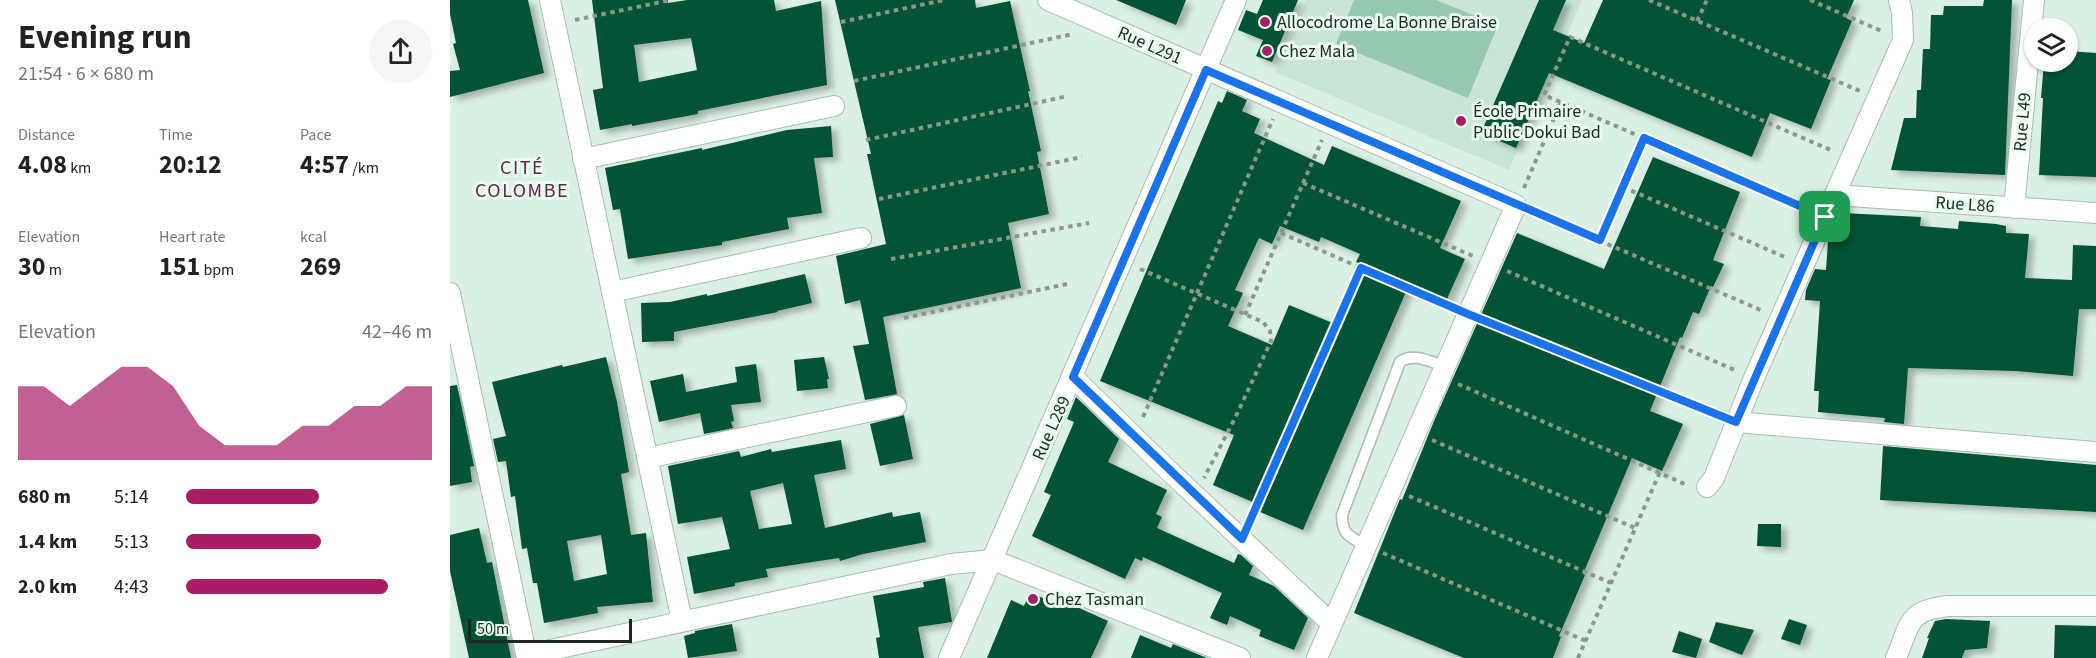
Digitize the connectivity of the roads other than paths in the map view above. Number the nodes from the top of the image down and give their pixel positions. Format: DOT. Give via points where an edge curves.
graph roads {
  1 [pos="550,0"];
  2 [pos="1048,0"];
  3 [pos="1236,0"];
  4 [pos="1899,0"];
  5 [pos="2034,0"];
  6 [pos="1206,70"];
  7 [pos="834,106"];
  8 [pos="583,159"];
  9 [pos="1835,195"];
  10 [pos="2014,208"];
  11 [pos="2096,213"];
  12 [pos="861,238"];
  13 [pos="612,292"];
  14 [pos="450,293"];
  15 [pos="1443,371"];
  16 [pos="1073,377"];
  17 [pos="896,406"];
  18 [pos="1736,422"];
  19 [pos="2096,452"];
  20 [pos="647,458"];
  21 [pos="1707,487"];
  22 [pos="1366,546"];
  23 [pos="993,560"];
  24 [pos="2096,606"];
  25 [pos="682,621"];
  26 [pos="1332,624"];
  27 [pos="1323,656"];
  28 [pos="527,657"];
  29 [pos="949,658"];
  30 [pos="1240,658"];
  31 [pos="1896,658"];
  1 -- 8 [label="street"];
  2 -- 6 [label="street, Rue L291"];
  3 -- 6 [label="street, Rue L289"];
  4 -- 9 [label="street" via="1902,40"];
  5 -- 10 [label="street, Rue L49"];
  6 -- 15 [label="street, Rue L291" via="1516,205"];
  6 -- 16 [label="street, Rue L289"];
  7 -- 8 [label="street"];
  8 -- 13 [label="street"];
  9 -- 10 [label="street, Rue L86"];
  9 -- 18 [label="street"];
  10 -- 11 [label="street, Rue L86"];
  12 -- 13 [label="street"];
  13 -- 20 [label="street"];
  14 -- 28 [label="street"];
  15 -- 22 [label="street"];
  15 -- 22 [label="lane" via="1412,356 1400,362 1342,515 1345,533"];
  16 -- 23 [label="street, Rue L289"];
  16 -- 26 [label="street"];
  17 -- 20 [label="street"];
  18 -- 19 [label="street"];
  18 -- 21 [label="street"];
  20 -- 25 [label="street"];
  22 -- 26 [label="street"];
  23 -- 25 [label="street" via="951,564"];
  23 -- 29 [label="street, Rue L289"];
  23 -- 30 [label="street"];
  24 -- 31 [label="street" via="1929,608 1912,619"];
  25 -- 28 [label="street"];
  26 -- 27 [label="street"];
}
